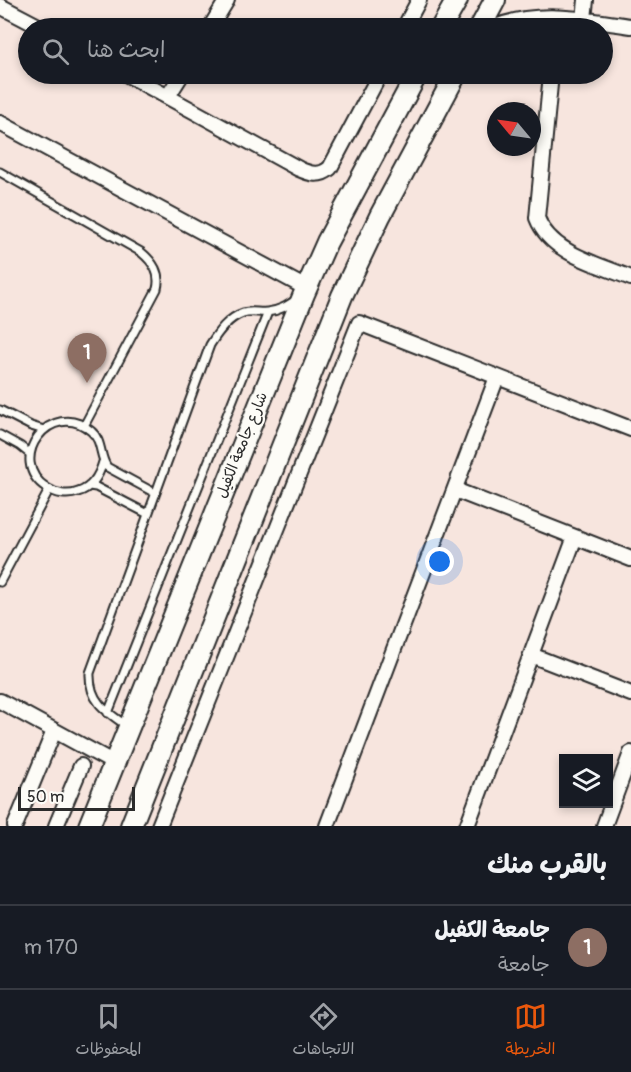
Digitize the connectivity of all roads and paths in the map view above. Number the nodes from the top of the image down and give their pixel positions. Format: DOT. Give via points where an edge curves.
graph roads {
  1 [pos="227,0"];
  2 [pos="419,0"];
  3 [pos="457,0"];
  4 [pos="495,0"];
  5 [pos="586,0"];
  6 [pos="0,6"];
  7 [pos="23,18"];
  8 [pos="216,18"];
  9 [pos="409,18"];
  10 [pos="447,18"];
  11 [pos="485,18"];
  12 [pos="584,18"];
  13 [pos="613,24"];
  14 [pos="631,26"];
  15 [pos="145,84"];
  16 [pos="176,84"];
  17 [pos="375,84"];
  18 [pos="412,84"];
  19 [pos="451,84"];
  20 [pos="550,84"];
  21 [pos="168,96"];
  22 [pos="0,123"];
  23 [pos="0,172"];
  24 [pos="631,278"];
  25 [pos="305,291"];
  26 [pos="268,312"];
  27 [pos="497,377"];
  28 [pos="0,410"];
  29 [pos="84,426"];
  30 [pos="631,429"];
  31 [pos="44,430"];
  32 [pos="0,435"];
  33 [pos="30,454"];
  34 [pos="103,462"];
  35 [pos="90,486"];
  36 [pos="49,490"];
  37 [pos="454,490"];
  38 [pos="155,493"];
  39 [pos="148,514"];
  40 [pos="575,537"];
  41 [pos="631,559"];
  42 [pos="0,582"];
  43 [pos="531,655"];
  44 [pos="631,694"];
  45 [pos="0,701"];
  46 [pos="108,713"];
  47 [pos="128,727"];
  48 [pos="54,731"];
  49 [pos="631,753"];
  50 [pos="114,763"];
  51 [pos="81,766"];
  52 [pos="15,826"];
  53 [pos="56,826"];
  54 [pos="89,826"];
  55 [pos="131,826"];
  56 [pos="159,826"];
  57 [pos="327,826"];
  58 [pos="467,826"];
  59 [pos="604,826"];
  1 -- 8 [label="street"];
  2 -- 9 [label="street"];
  3 -- 10 [label="main road"];
  4 -- 11 [label="main road"];
  5 -- 12 [label="street"];
  6 -- 7 [label="street"];
  13 -- 14 [label="street"];
  15 -- 21 [label="street"];
  16 -- 21 [label="street"];
  17 -- 21 [label="street" via="330,168 318,174 299,169"];
  18 -- 25 [label="main road, شارع جامعة الكفيل"];
  19 -- 55 [label="main road" via="342,296"];
  20 -- 24 [label="street" via="537,218 542,230 568,252"];
  22 -- 25 [label="street"];
  23 -- 29 [label="lane" via="141,252 158,274 157,289"];
  25 -- 26 [label="lane" via="283,309"];
  25 -- 47 [label="main road, شارع جامعة الكفيل"];
  26 -- 38 [label="lane" via="246,312 233,318 210,345"];
  26 -- 46 [label="lane"];
  27 -- 30 [label="street"];
  27 -- 37 [label="street"];
  27 -- 56 [label="street" via="359,323"];
  28 -- 31 [label="lane"];
  29 -- 31 [label="lane" via="63,422"];
  29 -- 34 [label="lane" via="99,441"];
  31 -- 33 [label="lane"];
  32 -- 33 [label="lane"];
  33 -- 36 [label="lane" via="34,475"];
  34 -- 35 [label="lane"];
  34 -- 38 [label="lane"];
  35 -- 36 [label="lane" via="70,494"];
  35 -- 39 [label="lane"];
  36 -- 42 [label="lane"];
  37 -- 40 [label="street"];
  37 -- 57 [label="street"];
  38 -- 39 [label="lane"];
  39 -- 46 [label="lane" via="90,673 95,700"];
  40 -- 41 [label="street"];
  40 -- 43 [label="street"];
  43 -- 44 [label="street"];
  43 -- 58 [label="street"];
  45 -- 48 [label="street"];
  46 -- 47 [label="lane"];
  47 -- 50 [label="main road, شارع جامعة الكفيل"];
  48 -- 50 [label="street"];
  48 -- 52 [label="street"];
  49 -- 59 [label="street"];
  50 -- 54 [label="main road, شارع جامعة الكفيل"];
  51 -- 53 [label="street"];
}
